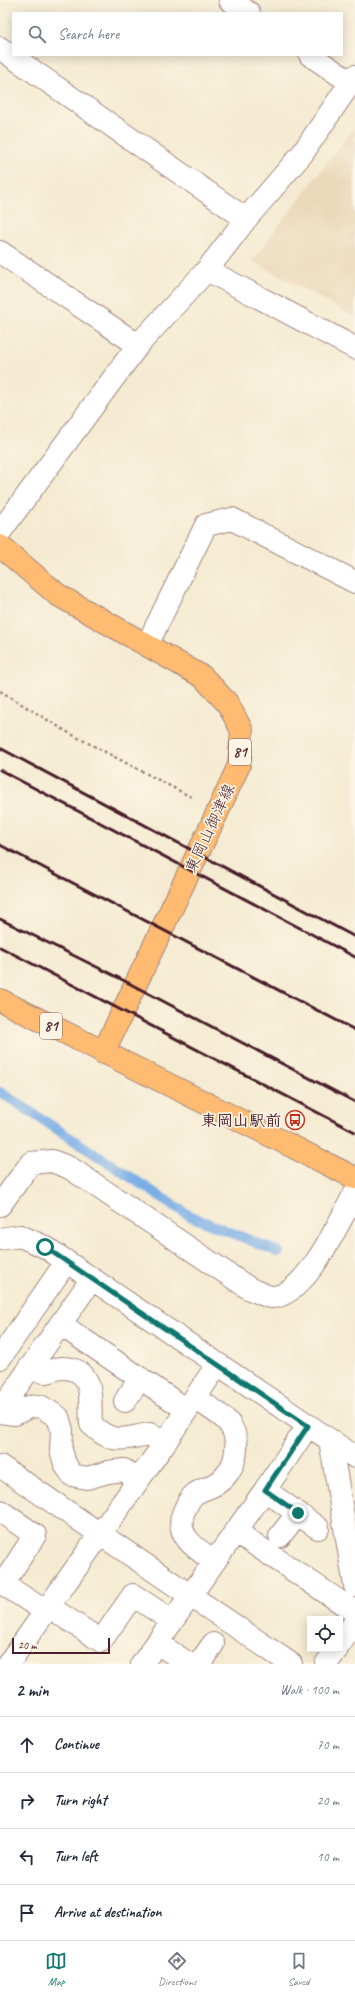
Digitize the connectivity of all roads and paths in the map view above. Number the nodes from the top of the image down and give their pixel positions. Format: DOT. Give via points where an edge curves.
graph roads {
  1 [pos="230,0"];
  2 [pos="248,12"];
  3 [pos="0,48"];
  4 [pos="312,56"];
  5 [pos="353,79"];
  6 [pos="246,219"];
  7 [pos="0,252"];
  8 [pos="207,270"];
  9 [pos="138,345"];
  10 [pos="355,348"];
  11 [pos="0,532"];
  12 [pos="0,546"];
  13 [pos="355,582"];
  14 [pos="147,645"];
  15 [pos="0,691"];
  16 [pos="218,812"];
  17 [pos="0,1000"];
  18 [pos="103,1053"];
  19 [pos="355,1178"];
  20 [pos="355,1193"];
  21 [pos="0,1205"];
  22 [pos="0,1239"];
  23 [pos="66,1262"];
  24 [pos="91,1280"];
  25 [pos="60,1324"];
  26 [pos="0,1358"];
  27 [pos="217,1365"];
  28 [pos="29,1368"];
  29 [pos="140,1378"];
  30 [pos="124,1401"];
  31 [pos="191,1404"];
  32 [pos="0,1412"];
  33 [pos="308,1426"];
  34 [pos="330,1440"];
  35 [pos="164,1444"];
  36 [pos="355,1457"];
  37 [pos="0,1466"];
  38 [pos="138,1479"];
  39 [pos="265,1490"];
  40 [pos="0,1511"];
  41 [pos="298,1513"];
  42 [pos="318,1528"];
  43 [pos="235,1531"];
  44 [pos="99,1533"];
  45 [pos="280,1536"];
  46 [pos="214,1562"];
  47 [pos="2,1583"];
  48 [pos="355,1586"];
  49 [pos="191,1595"];
  50 [pos="46,1608"];
  51 [pos="355,1612"];
  52 [pos="172,1621"];
  53 [pos="355,1622"];
  54 [pos="343,1640"];
  55 [pos="157,1643"];
  56 [pos="213,1644"];
  57 [pos="335,1652"];
  58 [pos="8,1664"];
  59 [pos="142,1664"];
  60 [pos="189,1664"];
  61 [pos="199,1664"];
  62 [pos="291,1664"];
  63 [pos="326,1664"];
  1 -- 2 [label="street"];
  3 -- 6 [label="street"];
  4 -- 5 [label="street"];
  5 -- 6 [label="street" via="302,154"];
  6 -- 8 [label="street"];
  7 -- 9 [label="street"];
  8 -- 9 [label="street"];
  8 -- 10 [label="street"];
  9 -- 11 [label="street"];
  12 -- 14 [label="main road, 東岡山御津線 / 81" via="58,594"];
  13 -- 14 [label="street" via="232,519 206,525"];
  14 -- 16 [label="main road, 東岡山御津線 / 81" via="203,677 228,704 242,731 239,764"];
  15 -- 16 [label="path" via="69,732"];
  16 -- 18 [label="main road, 東岡山御津線 / 81"];
  17 -- 18 [label="main road, 81"];
  18 -- 19 [label="main road"];
  20 -- 21 [label="street" via="313,1268 287,1292 271,1297 250,1289 70,1168 52,1161 31,1163"];
  22 -- 23 [label="street" via="20,1236 45,1247"];
  23 -- 24 [label="street"];
  23 -- 26 [label="street"];
  24 -- 25 [label="street"];
  24 -- 27 [label="street"];
  25 -- 28 [label="street"];
  25 -- 29 [label="street"];
  27 -- 31 [label="street"];
  27 -- 33 [label="street"];
  28 -- 32 [label="street"];
  28 -- 35 [label="street" via="46,1372 68,1368 81,1373 88,1382 91,1393 91,1424 102,1435 116,1440 150,1434"];
  29 -- 30 [label="street"];
  29 -- 31 [label="street"];
  31 -- 35 [label="street"];
  31 -- 46 [label="street" via="227,1422 237,1442 232,1469 213,1486 195,1494 182,1515 181,1526 184,1535 192,1546"];
  32 -- 38 [label="street" via="15,1414 29,1406 40,1406 58,1418 62,1430 61,1450 65,1464 72,1474 87,1478 124,1470"];
  33 -- 34 [label="street"];
  33 -- 39 [label="street"];
  34 -- 36 [label="street"];
  34 -- 48 [label="street"];
  35 -- 38 [label="street"];
  37 -- 44 [label="street"];
  38 -- 44 [label="street"];
  39 -- 41 [label="street"];
  39 -- 43 [label="street"];
  40 -- 47 [label="street" via="35,1535"];
  41 -- 42 [label="street"];
  41 -- 45 [label="street"];
  43 -- 46 [label="street"];
  43 -- 51 [label="street"];
  44 -- 49 [label="street"];
  44 -- 50 [label="street"];
  46 -- 49 [label="street"];
  47 -- 50 [label="street"];
  49 -- 52 [label="street"];
  49 -- 62 [label="street"];
  50 -- 52 [label="street" via="101,1640 133,1596"];
  50 -- 58 [label="street"];
  52 -- 55 [label="street"];
  53 -- 54 [label="street"];
  55 -- 59 [label="street"];
  55 -- 60 [label="street"];
  56 -- 61 [label="street"];
  57 -- 63 [label="street"];
}
